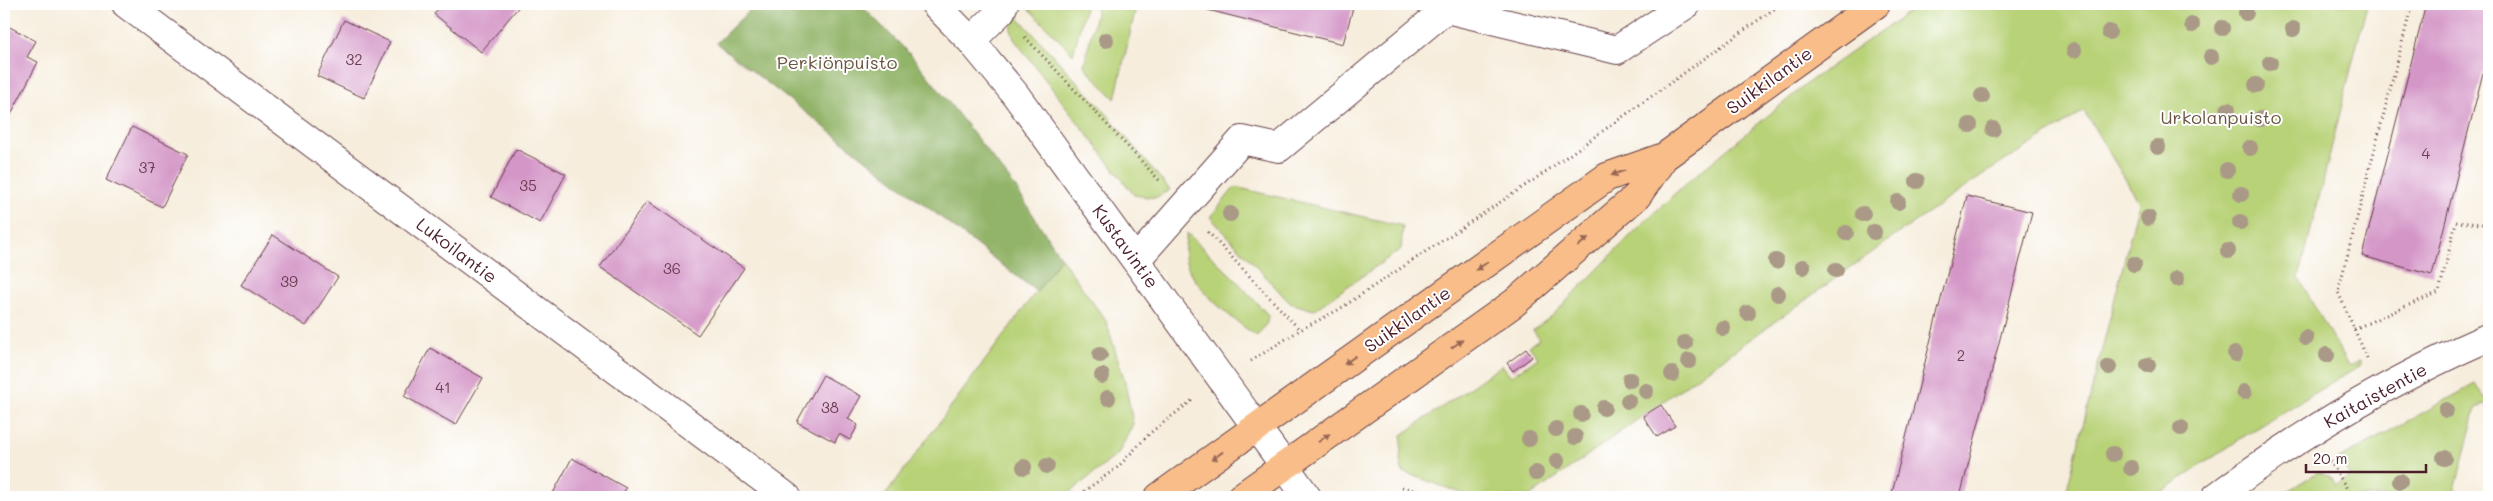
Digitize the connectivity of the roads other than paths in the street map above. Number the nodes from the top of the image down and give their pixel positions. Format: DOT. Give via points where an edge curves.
graph roads {
  1 [pos="126,4"];
  2 [pos="935,4"];
  3 [pos="1687,4"];
  4 [pos="1876,4"];
  5 [pos="1003,7"];
  6 [pos="971,41"];
  7 [pos="1664,157"];
  8 [pos="1136,260"];
  9 [pos="2489,337"];
  10 [pos="1257,427"];
  11 [pos="1285,466"];
  12 [pos="787,497"];
  13 [pos="1160,497"];
  14 [pos="1241,497"];
  15 [pos="1307,497"];
  16 [pos="2216,497"];
  1 -- 12 [label="street, Lukoilantie"];
  2 -- 6 [label="street, Kustavintie"];
  3 -- 8 [label="street" via="1617,50 1446,9 1279,148 1242,140"];
  4 -- 7 [label="main road, Suikkilantie"];
  5 -- 6 [label="street"];
  6 -- 8 [label="street, Kustavintie" via="1015,94"];
  7 -- 10 [label="main road, Suikkilantie, one-way" via="1607,177"];
  11 -- 7 [label="main road, Suikkilantie, one-way" via="1514,303 1637,196"];
  8 -- 10 [label="street, Kustavintie"];
  9 -- 16 [label="street, Kaitaistentie" via="2446,356 2312,430"];
  10 -- 11 [label="street, Kustavintie"];
  10 -- 13 [label="main road, Suikkilantie, one-way"];
  11 -- 14 [label="main road, Suikkilantie"];
  11 -- 15 [label="street, Kustavintie"];
}
